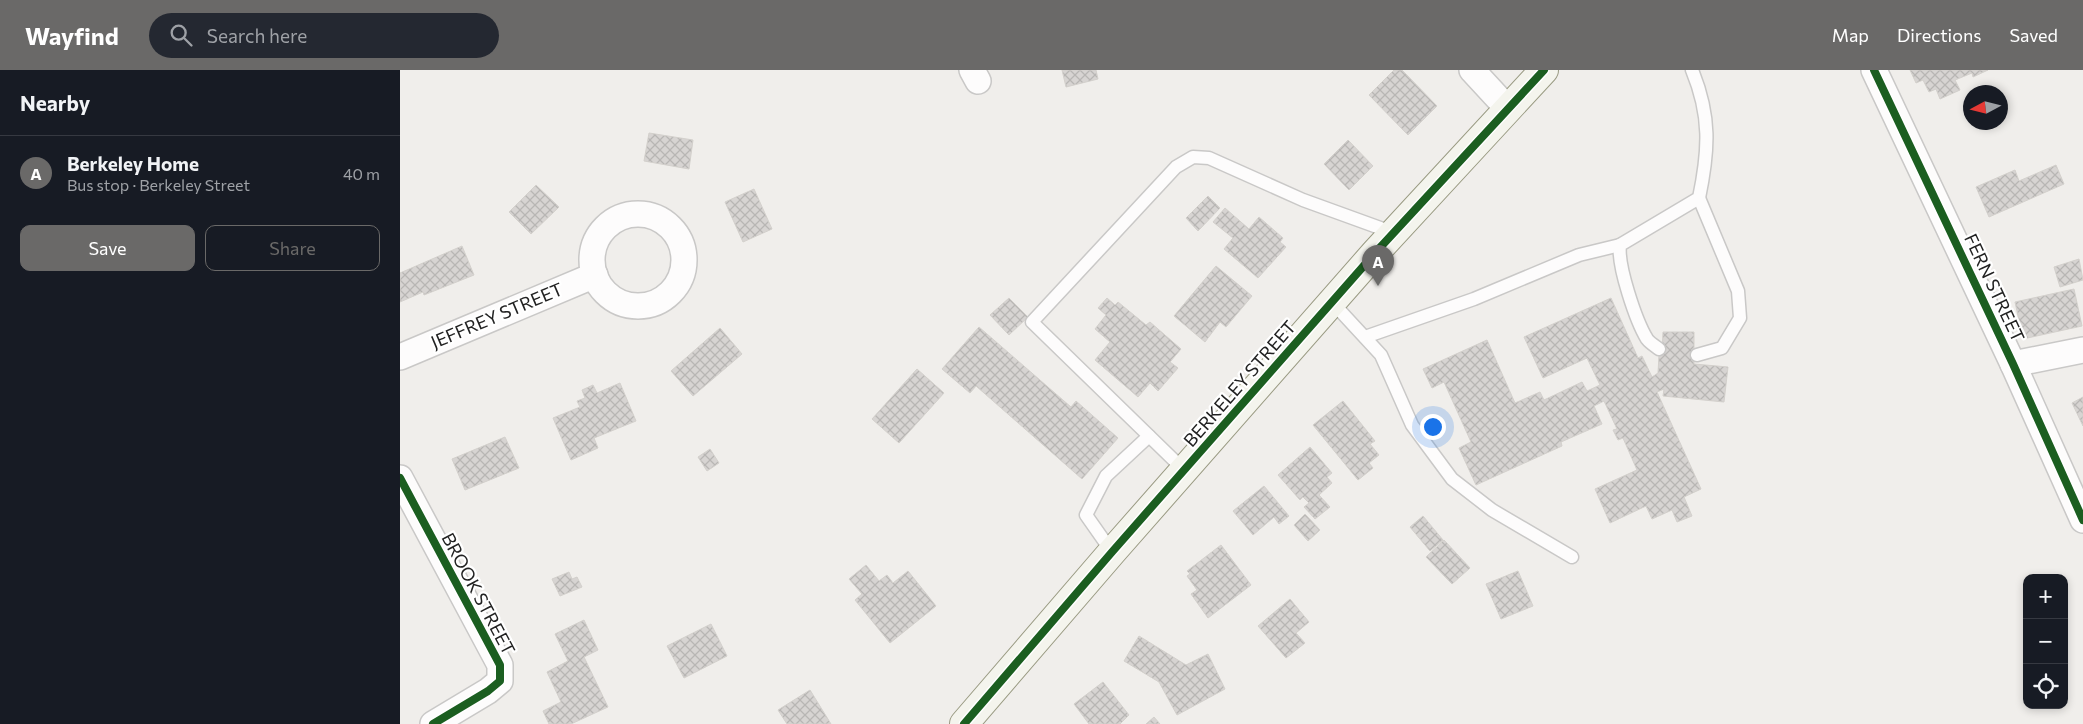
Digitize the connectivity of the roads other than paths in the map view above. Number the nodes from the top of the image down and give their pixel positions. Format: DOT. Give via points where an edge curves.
graph roads {
  1 [pos="1472,70"];
  2 [pos="1544,70"];
  3 [pos="1692,70"];
  4 [pos="1874,70"];
  5 [pos="1508,109"];
  6 [pos="1699,198"];
  7 [pos="1394,232"];
  8 [pos="1620,246"];
  9 [pos="595,275"];
  10 [pos="1332,302"];
  11 [pos="1365,337"];
  12 [pos="1659,349"];
  13 [pos="2083,350"];
  14 [pos="1697,355"];
  15 [pos="400,357"];
  16 [pos="2013,364"];
  17 [pos="1149,436"];
  18 [pos="1184,470"];
  19 [pos="400,478"];
  20 [pos="2083,520"];
  21 [pos="1112,552"];
  22 [pos="1572,557"];
  23 [pos="433,724"];
  24 [pos="964,724"];
  1 -- 5 [label="street"];
  2 -- 5 [label="street, BERKELEY STREET"];
  3 -- 6 [label="lane" via="1701,92 1707,122 1707,161"];
  4 -- 16 [label="street, FERN STREET"];
  5 -- 7 [label="street, BERKELEY STREET"];
  6 -- 8 [label="lane"];
  6 -- 14 [label="lane" via="1738,291 1740,318 1722,348"];
  7 -- 10 [label="street, BERKELEY STREET"];
  7 -- 17 [label="lane" via="1303,200 1209,158 1193,157 1176,167 1032,322"];
  8 -- 11 [label="lane" via="1579,256 1474,299"];
  8 -- 12 [label="lane" via="1618,256 1634,308 1648,340"];
  9 -- 15 [label="street, JEFFREY STREET"];
  10 -- 11 [label="lane"];
  10 -- 18 [label="street, BERKELEY STREET"];
  11 -- 22 [label="lane" via="1381,355 1412,425 1452,479 1492,510"];
  13 -- 16 [label="street"];
  16 -- 20 [label="street, FERN STREET"];
  17 -- 18 [label="lane"];
  17 -- 21 [label="lane" via="1106,476 1086,515"];
  18 -- 21 [label="street, BERKELEY STREET"];
  19 -- 23 [label="street, BROOK STREET" via="500,665 500,681"];
  21 -- 24 [label="street, BERKELEY STREET"];
}
